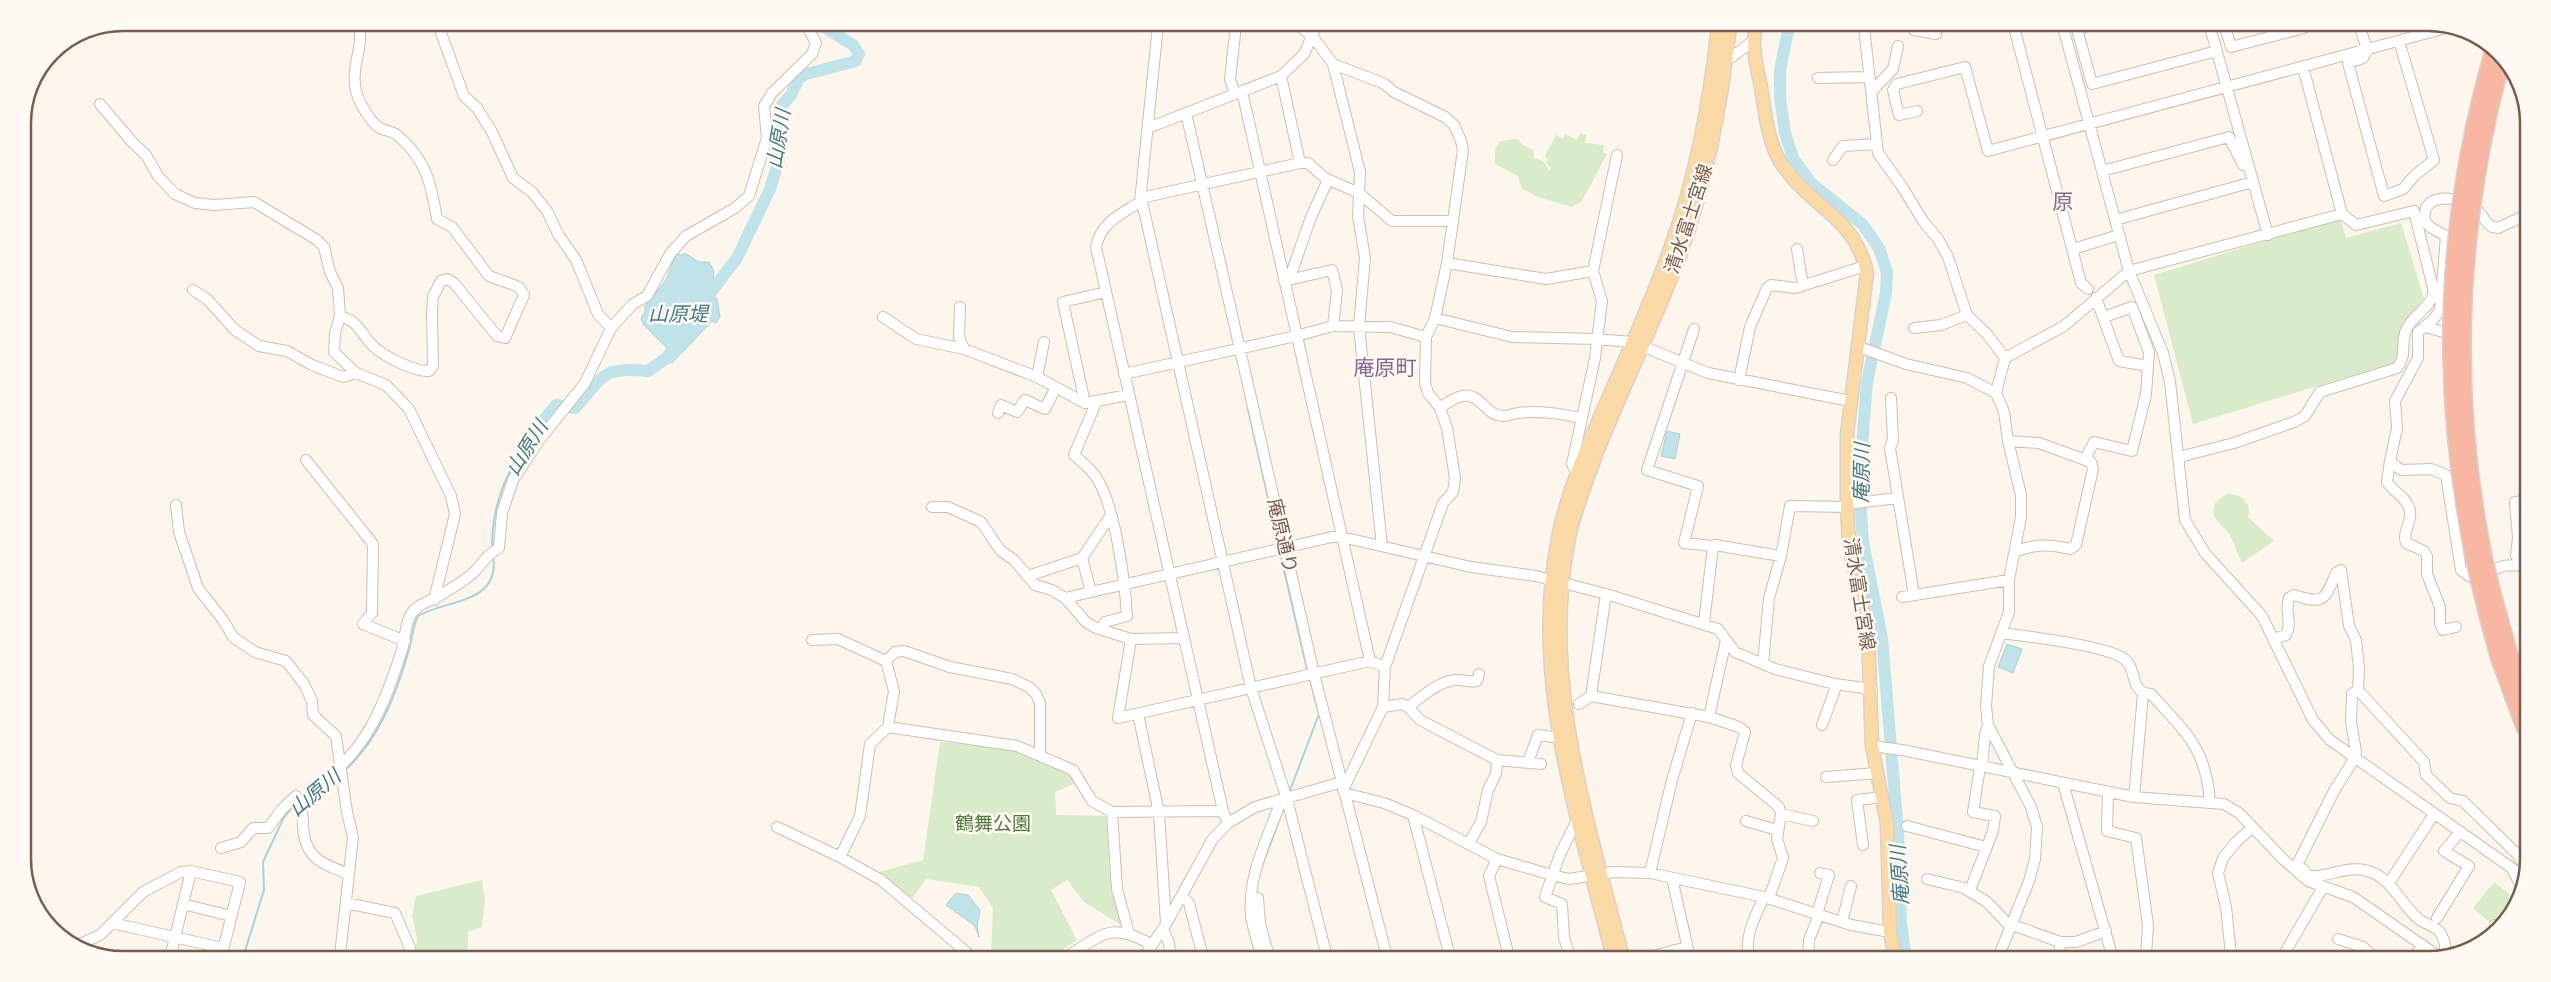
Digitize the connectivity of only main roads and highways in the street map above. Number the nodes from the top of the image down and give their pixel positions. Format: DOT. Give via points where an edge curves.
graph roads {
  1 [pos="1717,31"];
  2 [pos="1729,31"];
  3 [pos="1755,31"];
  4 [pos="2492,57"];
  5 [pos="2501,67"];
  6 [pos="1637,344"];
  7 [pos="1559,582"];
  8 [pos="2505,657"];
  9 [pos="2520,688"];
  10 [pos="2520,712"];
  11 [pos="1597,874"];
  12 [pos="1611,951"];
  13 [pos="1621,951"];
  14 [pos="1893,951"];
  1 -- 6 [label="main road, 清水富士宮線" via="1706,111 1687,195"];
  2 -- 6 [label="main road, 清水富士宮線" via="1720,104 1703,184 1674,272"];
  3 -- 14 [label="main road, 清水富士宮線" via="1769,132 1779,159 1795,181 1846,226 1865,266 1867,282 1847,434 1849,544 1868,633 1877,773 1886,824"];
  4 -- 8 [label="highway, bridge" via="2461,196 2454,260 2450,379 2462,503 2472,557"];
  5 -- 8 [label="highway, bridge" via="2472,197 2465,261 2462,353 2474,502"];
  6 -- 7 [label="main road, 清水富士宮線" via="1586,480"];
  6 -- 7 [label="main road, 清水富士宮線" via="1577,474 1559,533"];
  7 -- 11 [label="main road, 清水富士宮線" via="1564,705"];
  7 -- 11 [label="main road, 清水富士宮線" via="1550,668 1558,736 1579,822"];
  8 -- 9 [label="highway"];
  8 -- 10 [label="highway"];
  11 -- 12 [label="main road, 清水富士宮線"];
  11 -- 13 [label="main road, 清水富士宮線"];
}
